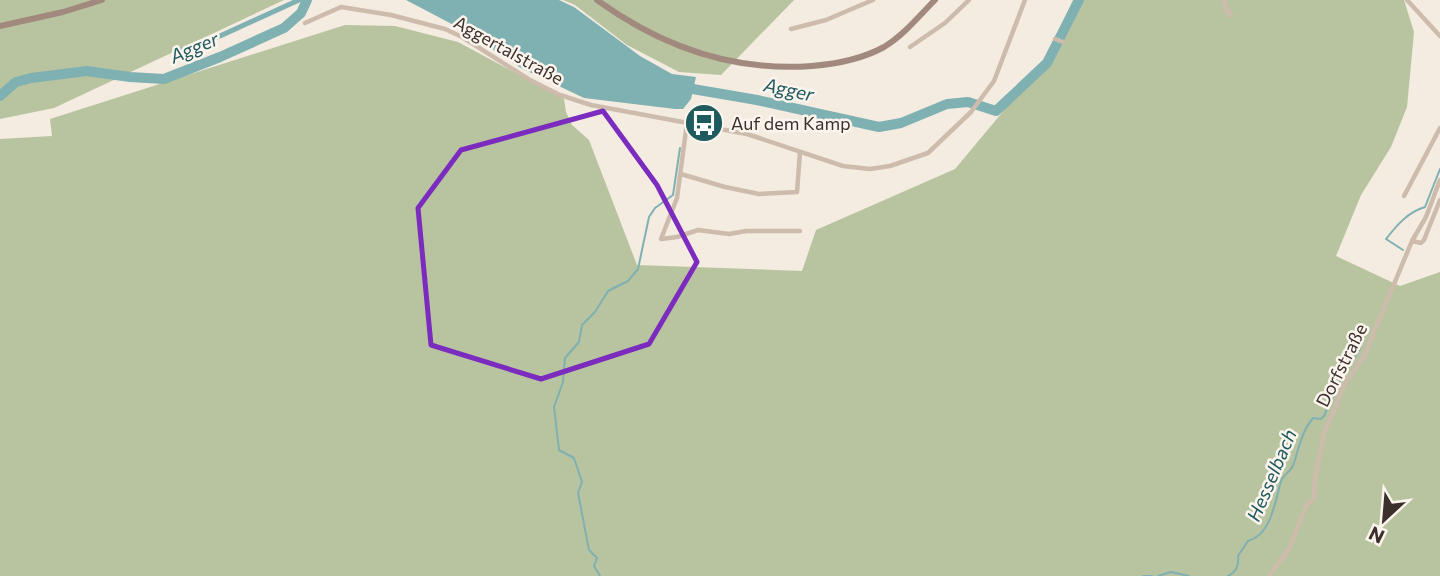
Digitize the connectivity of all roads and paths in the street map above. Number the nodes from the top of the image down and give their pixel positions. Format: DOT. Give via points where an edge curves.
graph roads {
  1 [pos="102,0"];
  2 [pos="597,0"];
  3 [pos="935,0"];
  4 [pos="969,0"];
  5 [pos="1025,0"];
  6 [pos="1224,0"];
  7 [pos="1407,0"];
  8 [pos="871,1"];
  9 [pos="1231,15"];
  10 [pos="305,23"];
  11 [pos="0,26"];
  12 [pos="791,29"];
  13 [pos="1440,36"];
  14 [pos="1055,39"];
  15 [pos="1063,42"];
  16 [pos="910,47"];
  17 [pos="687,123"];
  18 [pos="1440,128"];
  19 [pos="800,152"];
  20 [pos="681,174"];
  21 [pos="1440,180"];
  22 [pos="1404,196"];
  23 [pos="1440,200"];
  24 [pos="800,231"];
  25 [pos="1412,241"];
  26 [pos="1269,576"];
  1 -- 11 [label="main road"];
  2 -- 3 [label="main road" via="674,46 737,64 775,67 828,64 863,56 886,46"];
  4 -- 16 [label="street"];
  5 -- 19 [label="street, Aggertalstraße" via="994,81 971,112 928,153 870,169"];
  6 -- 9 [label="street"];
  7 -- 13 [label="street"];
  8 -- 12 [label="street"];
  10 -- 17 [label="street, Aggertalstraße" via="341,7 445,29 560,95"];
  14 -- 15 [label="street"];
  17 -- 19 [label="street, Aggertalstraße" via="747,134"];
  17 -- 20 [label="street"];
  18 -- 22 [label="street"];
  19 -- 20 [label="street" via="797,192 759,194"];
  20 -- 24 [label="street" via="661,239 698,230 729,234"];
  21 -- 25 [label="street, Dorfstraße"];
  23 -- 25 [label="street, Dorfstraße" via="1424,240"];
  25 -- 26 [label="street, Dorfstraße" via="1364,356 1346,382 1324,432 1314,498 1306,506 1289,549"];
}
